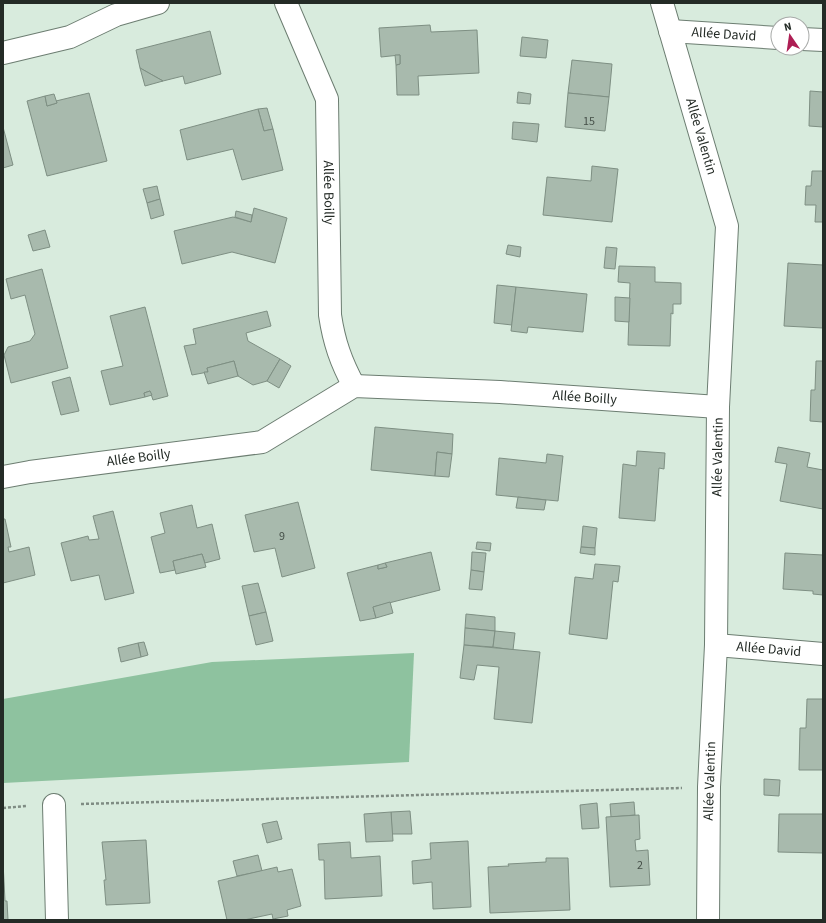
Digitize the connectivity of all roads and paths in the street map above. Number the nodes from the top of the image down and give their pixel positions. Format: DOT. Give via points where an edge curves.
graph roads {
  1 [pos="158,3"];
  2 [pos="286,3"];
  3 [pos="662,3"];
  4 [pos="670,31"];
  5 [pos="770,37"];
  6 [pos="810,39"];
  7 [pos="823,40"];
  8 [pos="3,54"];
  9 [pos="354,386"];
  10 [pos="718,407"];
  11 [pos="3,477"];
  12 [pos="716,645"];
  13 [pos="823,654"];
  14 [pos="709,787"];
  15 [pos="54,804"];
  16 [pos="3,808"];
  17 [pos="57,920"];
  18 [pos="708,920"];
  1 -- 8 [label="street" via="116,15 70,36"];
  2 -- 9 [label="street, Allée Boilly" via="326,99 330,315 340,360"];
  3 -- 4 [label="street, Allée Valentin"];
  4 -- 5 [label="street, Allée David"];
  4 -- 10 [label="street, Allée Valentin" via="727,226"];
  6 -- 7 [label="street"];
  9 -- 10 [label="street, Allée Boilly" via="500,392"];
  9 -- 11 [label="street, Allée Boilly" via="262,442"];
  10 -- 12 [label="street, Allée Valentin"];
  12 -- 13 [label="street, Allée David"];
  12 -- 14 [label="street, Allée Valentin"];
  14 -- 15 [label="path"];
  14 -- 18 [label="street, Allée Valentin"];
  15 -- 16 [label="path"];
  15 -- 17 [label="street"];
}
